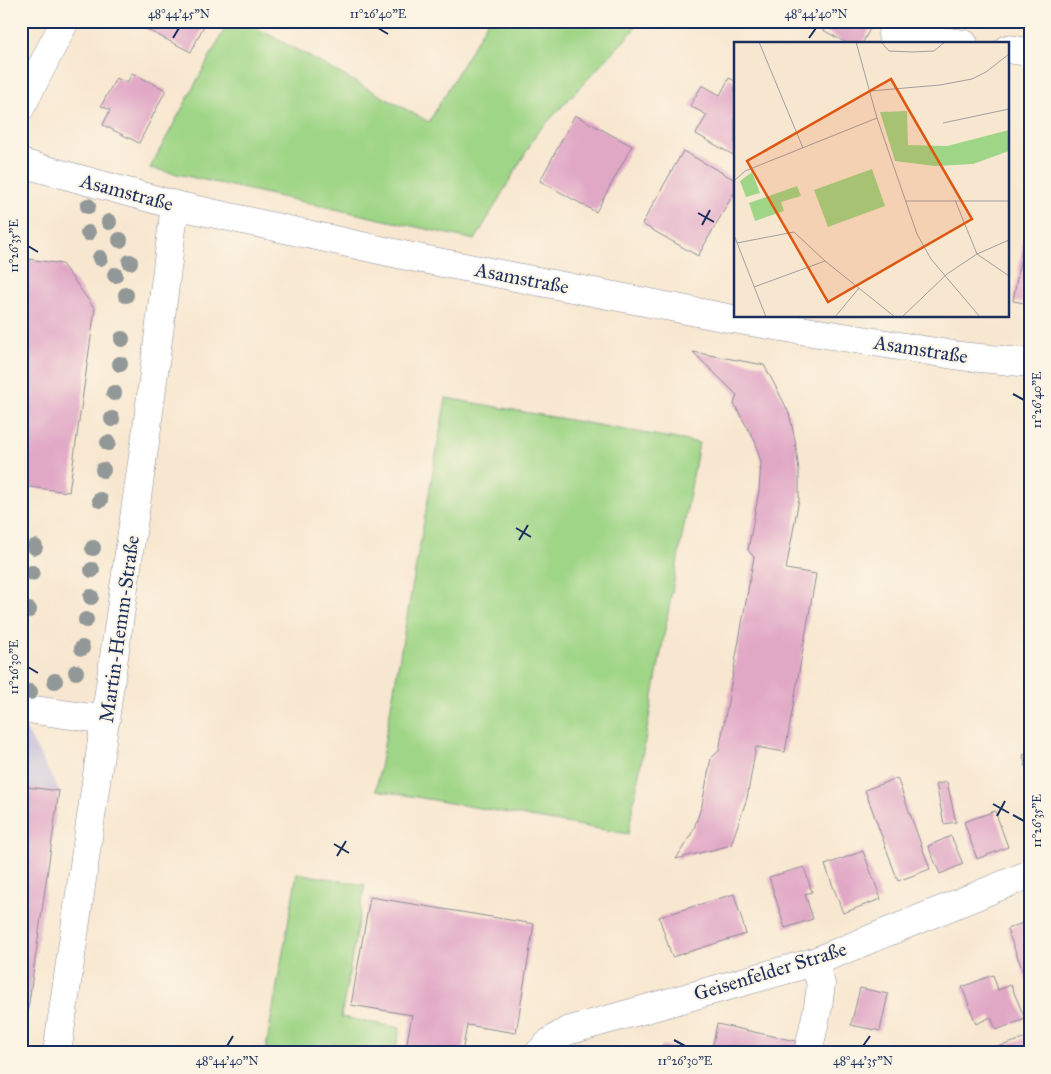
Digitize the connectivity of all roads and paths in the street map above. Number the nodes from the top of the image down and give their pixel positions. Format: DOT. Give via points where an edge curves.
graph roads {
  1 [pos="65,21"];
  2 [pos="893,33"];
  3 [pos="951,42"];
  4 [pos="1008,49"];
  5 [pos="1030,52"];
  6 [pos="21,107"];
  7 [pos="21,163"];
  8 [pos="174,205"];
  9 [pos="734,317"];
  10 [pos="740,318"];
  11 [pos="1030,363"];
  12 [pos="21,708"];
  13 [pos="106,720"];
  14 [pos="1030,874"];
  15 [pos="814,962"];
  16 [pos="57,1053"];
  17 [pos="539,1053"];
  18 [pos="808,1053"];
  1 -- 6 [label="street"];
  2 -- 3 [label="street"];
  4 -- 5 [label="street"];
  7 -- 8 [label="street, Asamstraße"];
  8 -- 9 [label="street, Asamstraße" via="412,257"];
  8 -- 13 [label="street, Martin-Hemm-Straße"];
  10 -- 11 [label="street, Asamstraße" via="960,356"];
  12 -- 13 [label="street"];
  13 -- 16 [label="street, Martin-Hemm-Straße"];
  14 -- 15 [label="street, Geisenfelder Straße"];
  15 -- 17 [label="street, Geisenfelder Straße" via="567,1031"];
  15 -- 18 [label="street" via="821,984"];
}
